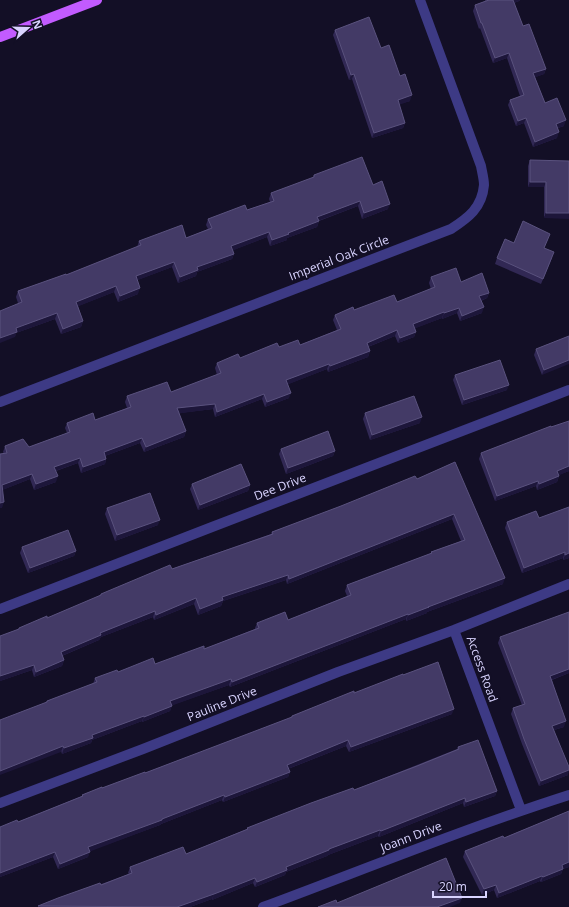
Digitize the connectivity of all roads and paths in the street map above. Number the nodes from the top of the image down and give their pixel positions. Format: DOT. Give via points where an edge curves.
graph roads {
  1 [pos="97,0"];
  2 [pos="420,0"];
  3 [pos="0,37"];
  4 [pos="569,390"];
  5 [pos="0,402"];
  6 [pos="569,584"];
  7 [pos="0,609"];
  8 [pos="454,630"];
  9 [pos="569,795"];
  10 [pos="0,803"];
  11 [pos="521,810"];
  12 [pos="263,907"];
  1 -- 3 [label="main road"];
  2 -- 5 [label="street, Imperial Oak Circle" via="481,166 484,185 479,203 468,218 451,229"];
  4 -- 7 [label="street, Dee Drive"];
  6 -- 8 [label="street, Access Road"];
  8 -- 10 [label="street, Pauline Drive" via="338,672"];
  8 -- 11 [label="street, Access Road"];
  9 -- 11 [label="street, Joann Drive"];
  11 -- 12 [label="street, Joann Drive"];
}
